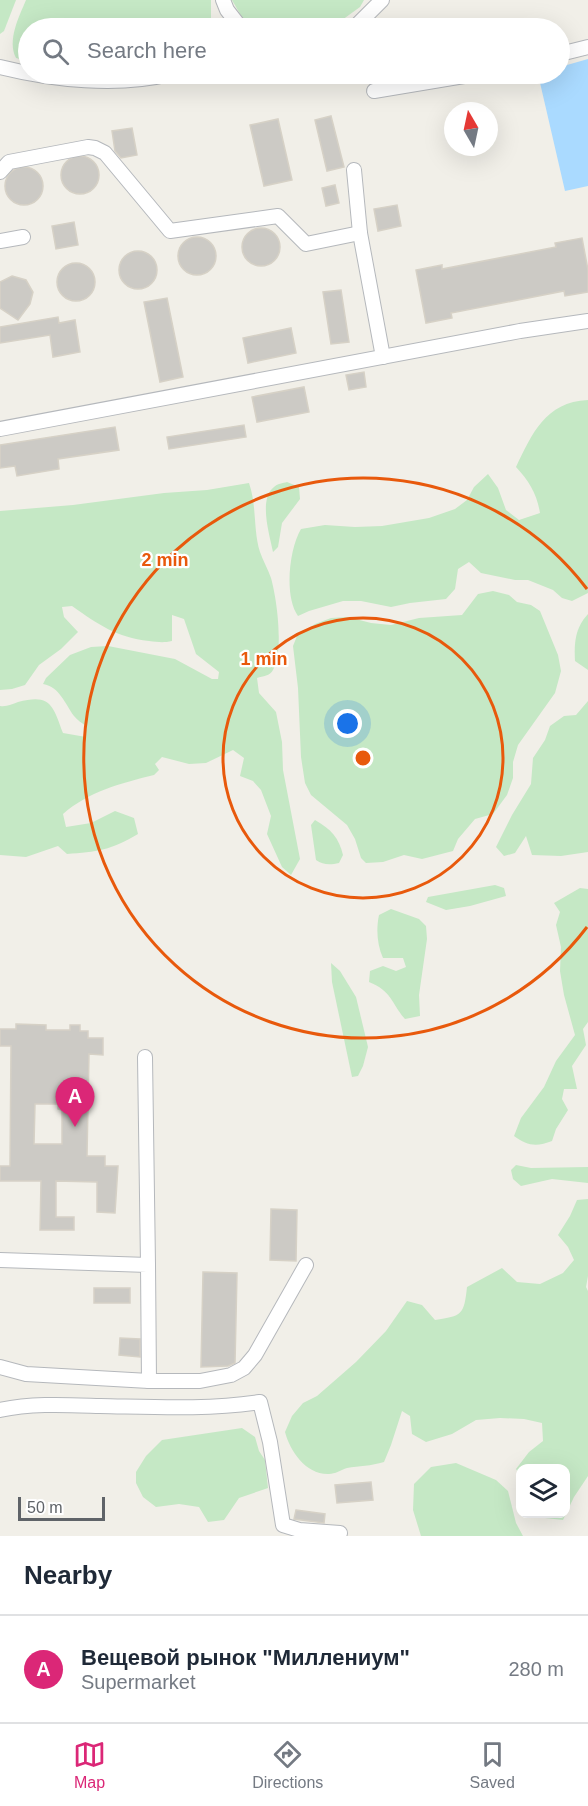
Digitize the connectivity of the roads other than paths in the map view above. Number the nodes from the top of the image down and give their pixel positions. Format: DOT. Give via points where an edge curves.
graph roads {
  1 [pos="223,0"];
  2 [pos="382,0"];
  3 [pos="233,18"];
  4 [pos="364,18"];
  5 [pos="588,47"];
  6 [pos="570,52"];
  7 [pos="0,67"];
  8 [pos="18,72"];
  9 [pos="416,84"];
  10 [pos="374,91"];
  11 [pos="354,170"];
  12 [pos="0,172"];
  13 [pos="360,233"];
  14 [pos="23,237"];
  15 [pos="0,241"];
  16 [pos="588,321"];
  17 [pos="383,357"];
  18 [pos="0,429"];
  19 [pos="145,1057"];
  20 [pos="0,1260"];
  21 [pos="148,1264"];
  22 [pos="306,1265"];
  23 [pos="0,1366"];
  24 [pos="148,1381"];
  25 [pos="0,1410"];
  26 [pos="340,1533"];
  1 -- 3 [label="lane"];
  2 -- 4 [label="lane"];
  5 -- 6 [label="lane"];
  7 -- 8 [label="lane"];
  9 -- 10 [label="lane"];
  11 -- 13 [label="lane"];
  12 -- 13 [label="lane" via="9,162 95,148 105,153 170,231 278,216 306,244"];
  13 -- 17 [label="lane"];
  14 -- 15 [label="lane"];
  16 -- 17 [label="lane"];
  17 -- 18 [label="lane"];
  19 -- 21 [label="lane"];
  20 -- 21 [label="lane"];
  21 -- 24 [label="lane"];
  22 -- 24 [label="lane" via="244,1368 200,1382"];
  23 -- 24 [label="lane" via="26,1374"];
  25 -- 26 [label="lane" via="73,1405 181,1408 260,1402 283,1524 299,1530"];
}
